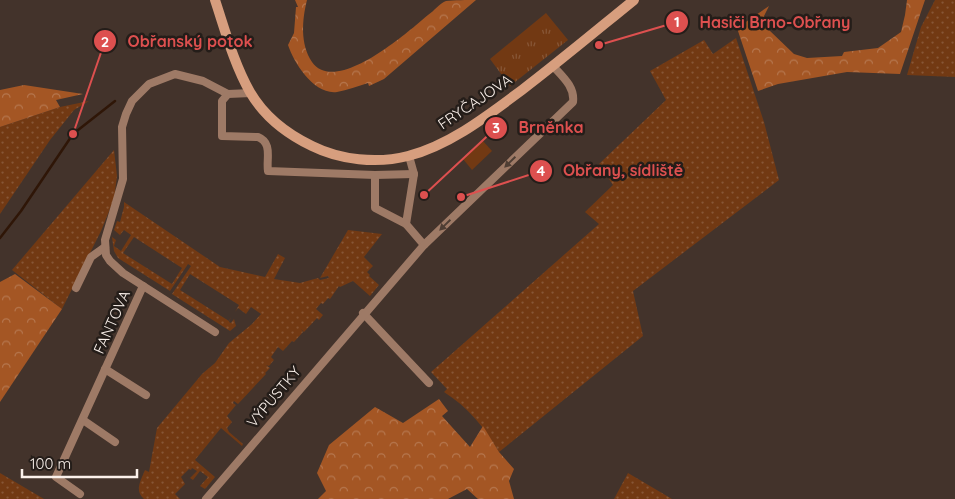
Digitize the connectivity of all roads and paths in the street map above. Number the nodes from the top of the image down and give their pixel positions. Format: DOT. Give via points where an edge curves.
graph roads {
  1 [pos="215,0"];
  2 [pos="634,0"];
  3 [pos="553,66"];
  4 [pos="250,92"];
  5 [pos="228,94"];
  6 [pos="408,156"];
  7 [pos="414,174"];
  8 [pos="375,175"];
  9 [pos="406,224"];
  10 [pos="424,245"];
  11 [pos="105,248"];
  12 [pos="143,286"];
  13 [pos="76,288"];
  14 [pos="363,313"];
  15 [pos="215,332"];
  16 [pos="105,369"];
  17 [pos="429,383"];
  18 [pos="146,395"];
  19 [pos="83,420"];
  20 [pos="115,442"];
  21 [pos="80,494"];
  22 [pos="206,499"];
  1 -- 4 [label="main road, FRYČAJOVA"];
  2 -- 3 [label="main road, FRYČAJOVA"];
  3 -- 6 [label="main road, FRYČAJOVA" via="465,130"];
  3 -- 10 [label="street, one-way" via="572,88 573,102 568,109"];
  4 -- 5 [label="street"];
  4 -- 6 [label="main road, FRYČAJOVA" via="267,114 293,137 324,152 355,159 388,160"];
  5 -- 8 [label="street" via="222,101 222,136 263,139 268,146 268,171"];
  5 -- 11 [label="street" via="203,81 175,74 149,84 132,101 122,127 123,179"];
  6 -- 7 [label="street"];
  7 -- 8 [label="street"];
  7 -- 9 [label="street"];
  8 -- 9 [label="street" via="374,208"];
  9 -- 10 [label="street"];
  10 -- 14 [label="street, VÝPUSTKY"];
  11 -- 12 [label="street, FANTOVA" via="110,261"];
  11 -- 13 [label="street" via="91,258"];
  12 -- 15 [label="street, FANTOVA"];
  12 -- 16 [label="street, FANTOVA"];
  14 -- 17 [label="street"];
  14 -- 22 [label="street, VÝPUSTKY"];
  16 -- 18 [label="street, FANTOVA"];
  16 -- 19 [label="street, FANTOVA"];
  19 -- 20 [label="street"];
  19 -- 21 [label="street, FANTOVA" via="56,477"];
}
